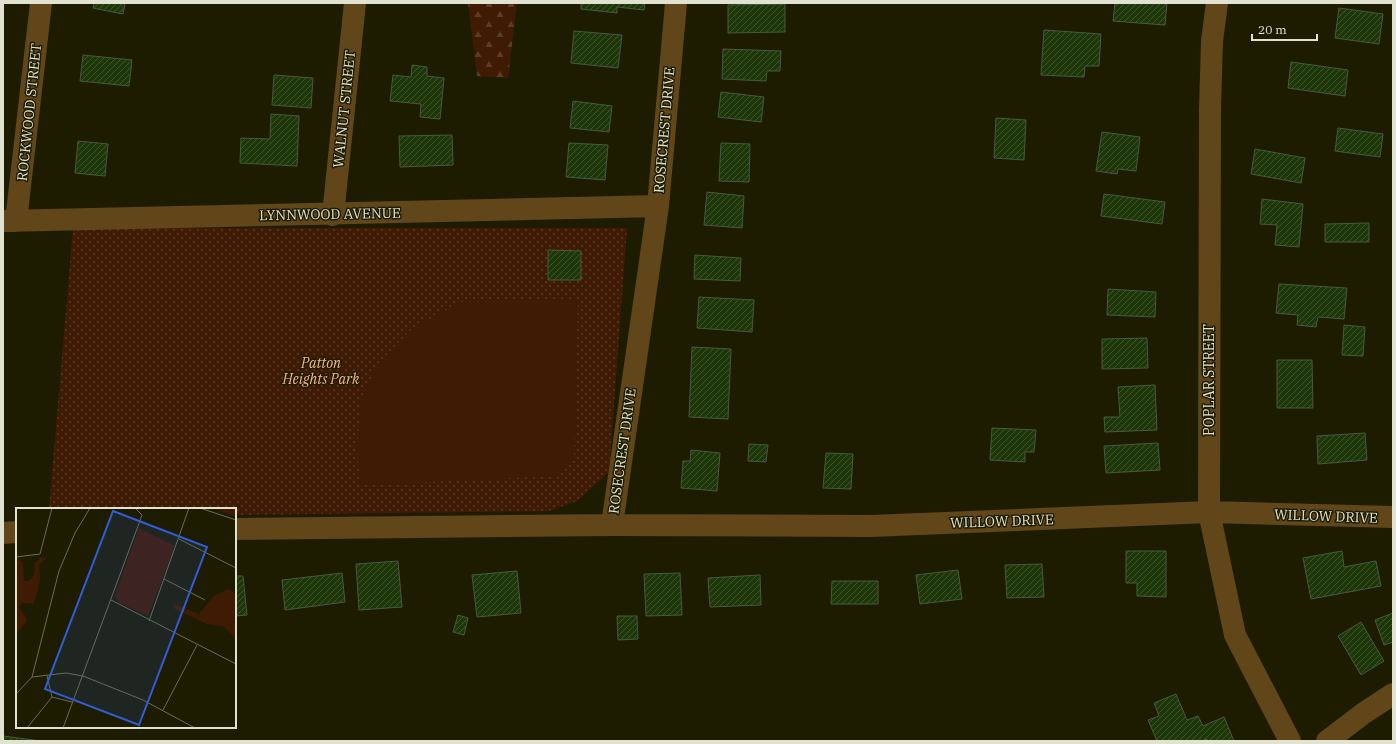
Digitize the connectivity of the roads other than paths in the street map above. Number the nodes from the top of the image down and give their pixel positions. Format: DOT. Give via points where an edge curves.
graph roads {
  1 [pos="41,3"];
  2 [pos="355,3"];
  3 [pos="676,3"];
  4 [pos="1217,3"];
  5 [pos="658,206"];
  6 [pos="333,215"];
  7 [pos="10,221"];
  8 [pos="1209,512"];
  9 [pos="1393,517"];
  10 [pos="612,525"];
  11 [pos="236,529"];
  12 [pos="16,532"];
  13 [pos="3,533"];
  14 [pos="1393,694"];
  15 [pos="1290,741"];
  16 [pos="1327,741"];
  1 -- 7 [label="street, ROCKWOOD STREET"];
  2 -- 6 [label="street, WALNUT STREET"];
  3 -- 5 [label="street, ROSECREST DRIVE"];
  4 -- 8 [label="street, POPLAR STREET" via="1212,41 1210,110"];
  5 -- 6 [label="street, LYNNWOOD AVENUE"];
  5 -- 10 [label="street, ROSECREST DRIVE"];
  6 -- 7 [label="street, LYNNWOOD AVENUE"];
  8 -- 9 [label="street, WILLOW DRIVE"];
  8 -- 10 [label="street, WILLOW DRIVE" via="871,526"];
  8 -- 15 [label="street, POPLAR STREET" via="1234,635"];
  10 -- 11 [label="street, ROSECREST DRIVE"];
  12 -- 13 [label="street"];
  14 -- 16 [label="street"];
}
